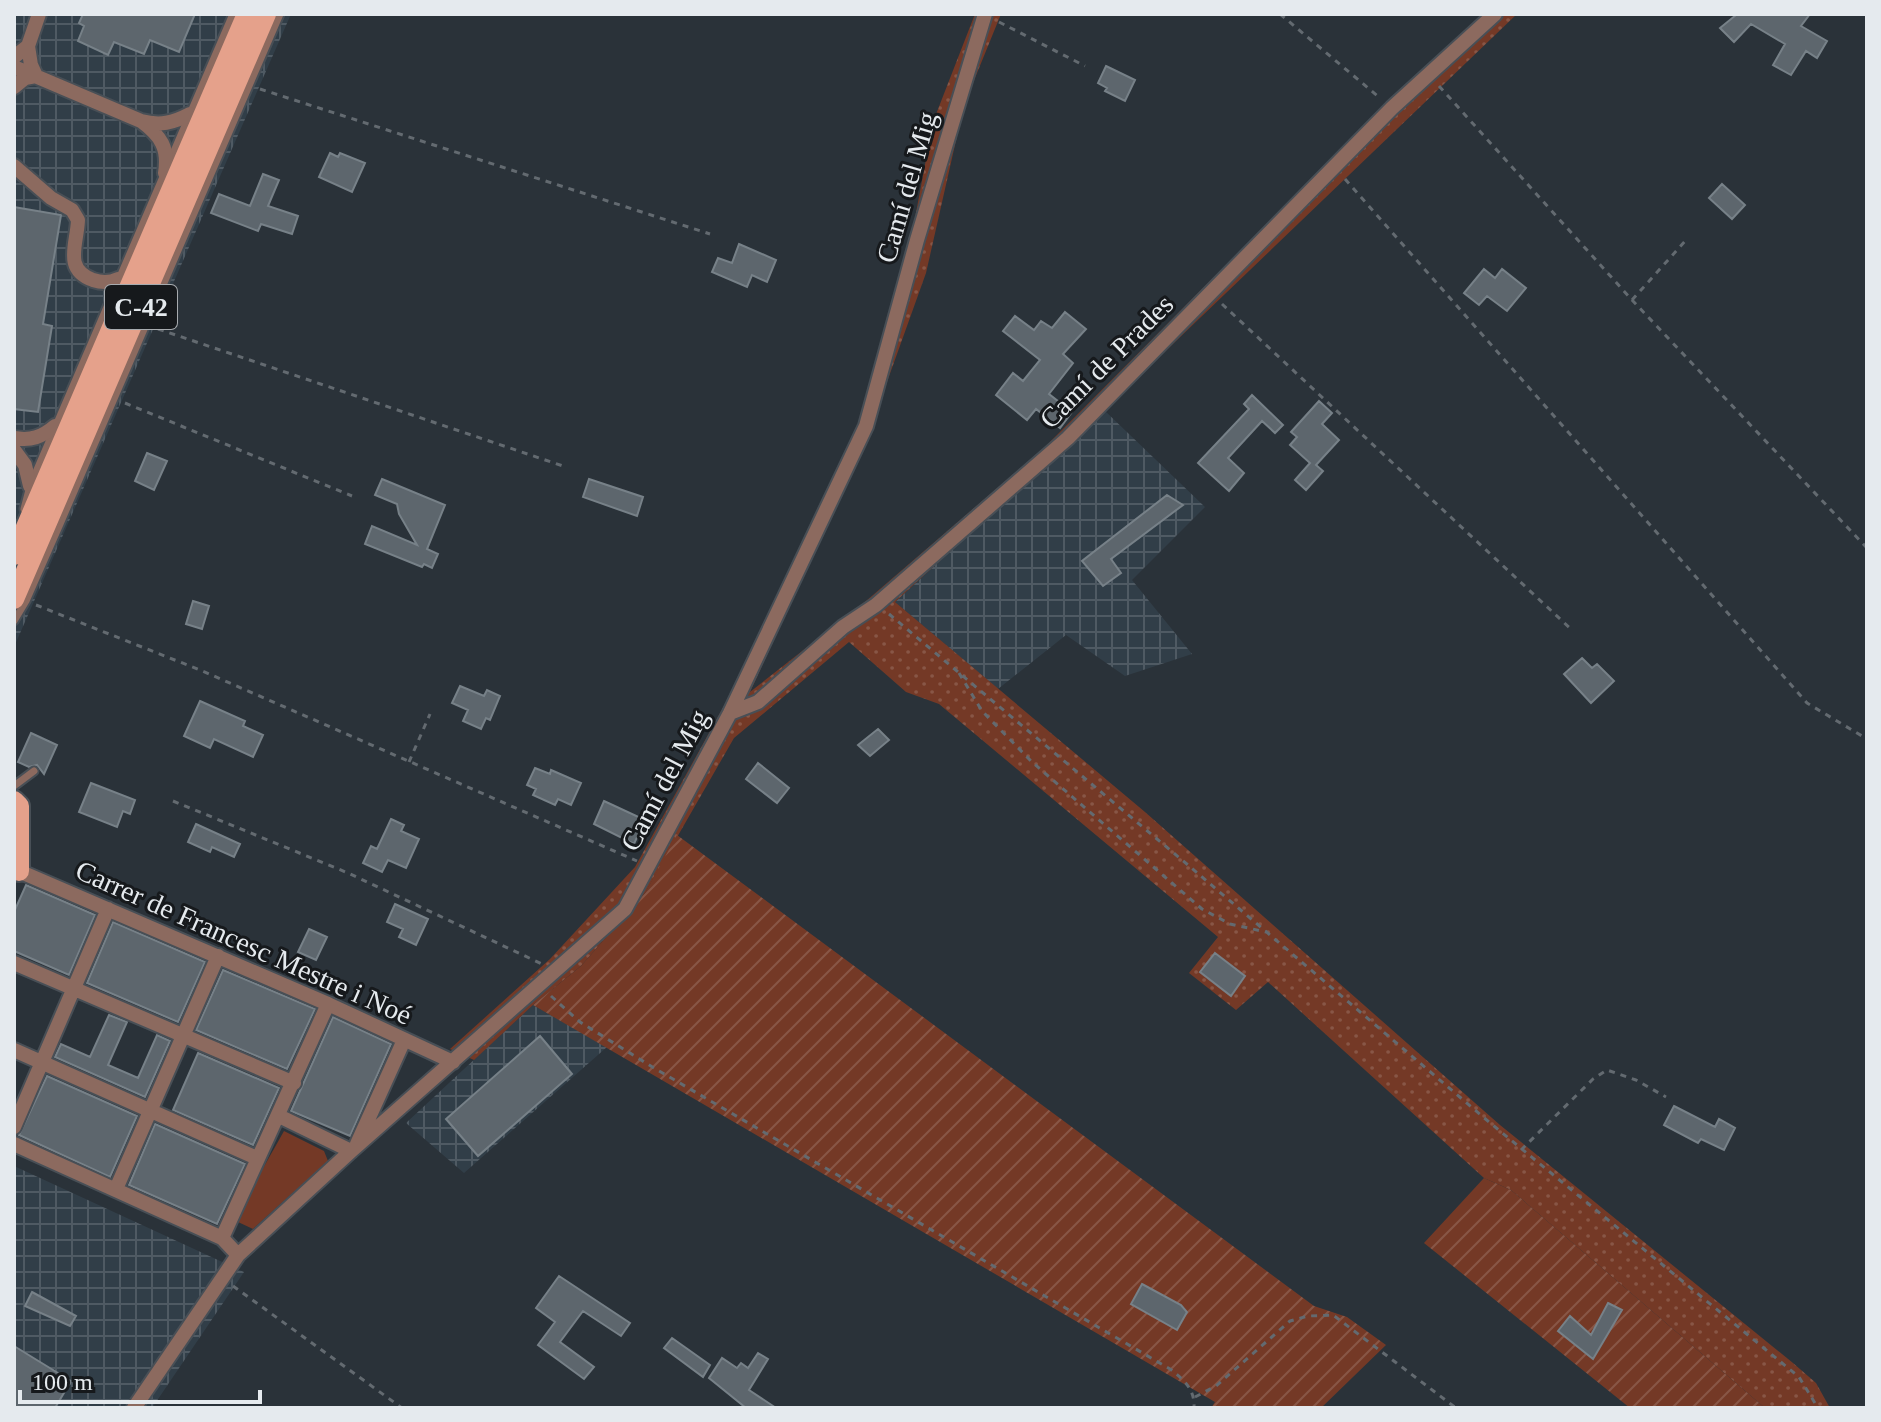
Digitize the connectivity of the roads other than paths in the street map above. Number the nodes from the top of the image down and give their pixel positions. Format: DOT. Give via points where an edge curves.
graph roads {
  1 [pos="39,14"];
  2 [pos="233,14"];
  3 [pos="247,14"];
  4 [pos="266,14"];
  5 [pos="280,14"];
  6 [pos="985,14"];
  7 [pos="1495,14"];
  8 [pos="28,46"];
  9 [pos="14,57"];
  10 [pos="14,67"];
  11 [pos="36,76"];
  12 [pos="14,87"];
  13 [pos="190,114"];
  14 [pos="141,121"];
  15 [pos="14,166"];
  16 [pos="165,173"];
  17 [pos="118,279"];
  18 [pos="55,426"];
  19 [pos="14,438"];
  20 [pos="14,450"];
  21 [pos="30,486"];
  22 [pos="14,554"];
  23 [pos="20,600"];
  24 [pos="14,621"];
  25 [pos="730,713"];
  26 [pos="34,771"];
  27 [pos="14,786"];
  28 [pos="14,801"];
  29 [pos="16,875"];
  30 [pos="108,909"];
  31 [pos="218,956"];
  32 [pos="14,963"];
  33 [pos="74,990"];
  34 [pos="328,1004"];
  35 [pos="182,1036"];
  36 [pos="404,1040"];
  37 [pos="14,1050"];
  38 [pos="453,1062"];
  39 [pos="41,1063"];
  40 [pos="294,1083"];
  41 [pos="151,1111"];
  42 [pos="279,1116"];
  43 [pos="14,1127"];
  44 [pos="14,1144"];
  45 [pos="353,1149"];
  46 [pos="257,1158"];
  47 [pos="116,1189"];
  48 [pos="222,1238"];
  49 [pos="238,1255"];
  50 [pos="134,1408"];
  1 -- 8 [label="street"];
  2 -- 13 [label="lane"];
  3 -- 22 [label="main road, C-42"];
  4 -- 23 [label="main road, C-42"];
  5 -- 23 [label="lane" via="114,399"];
  6 -- 25 [label="street, Camí del Mig" via="866,426"];
  7 -- 25 [label="street, Camí de Prades" via="1392,108 1068,438 758,702"];
  8 -- 9 [label="street"];
  8 -- 11 [label="street"];
  10 -- 11 [label="street"];
  11 -- 12 [label="street"];
  11 -- 14 [label="street"];
  13 -- 14 [label="street" via="156,125"];
  13 -- 16 [label="lane"];
  14 -- 16 [label="street" via="165,146"];
  15 -- 17 [label="street" via="78,220 74,268 98,282"];
  16 -- 17 [label="lane"];
  17 -- 18 [label="lane"];
  18 -- 19 [label="street" via="35,439"];
  18 -- 21 [label="lane"];
  20 -- 21 [label="street"];
  21 -- 22 [label="lane"];
  23 -- 24 [label="lane"];
  25 -- 38 [label="street, Camí del Mig" via="625,909"];
  26 -- 27 [label="lane"];
  28 -- 29 [label="main road" via="19,806"];
  29 -- 30 [label="street, Carrer de Francesc Mestre i Noé"];
  30 -- 31 [label="street, Carrer de Francesc Mestre i Noé"];
  30 -- 33 [label="street"];
  31 -- 34 [label="street, Carrer de Francesc Mestre i Noé"];
  31 -- 35 [label="street"];
  32 -- 33 [label="street"];
  33 -- 35 [label="street"];
  33 -- 39 [label="street"];
  34 -- 36 [label="street, Carrer de Francesc Mestre i Noé"];
  34 -- 40 [label="street"];
  35 -- 40 [label="street"];
  35 -- 41 [label="street"];
  36 -- 38 [label="street, Carrer de Francesc Mestre i Noé"];
  36 -- 45 [label="street"];
  37 -- 39 [label="street"];
  38 -- 45 [label="street, Camí del Mig"];
  39 -- 41 [label="street"];
  39 -- 43 [label="street"];
  40 -- 42 [label="street"];
  41 -- 46 [label="street"];
  41 -- 47 [label="street"];
  42 -- 45 [label="street"];
  42 -- 46 [label="street"];
  44 -- 47 [label="street"];
  45 -- 49 [label="street, Camí del Mig"];
  46 -- 48 [label="street"];
  47 -- 48 [label="street"];
  48 -- 49 [label="street"];
  49 -- 50 [label="street, Camí del Mig"];
}
